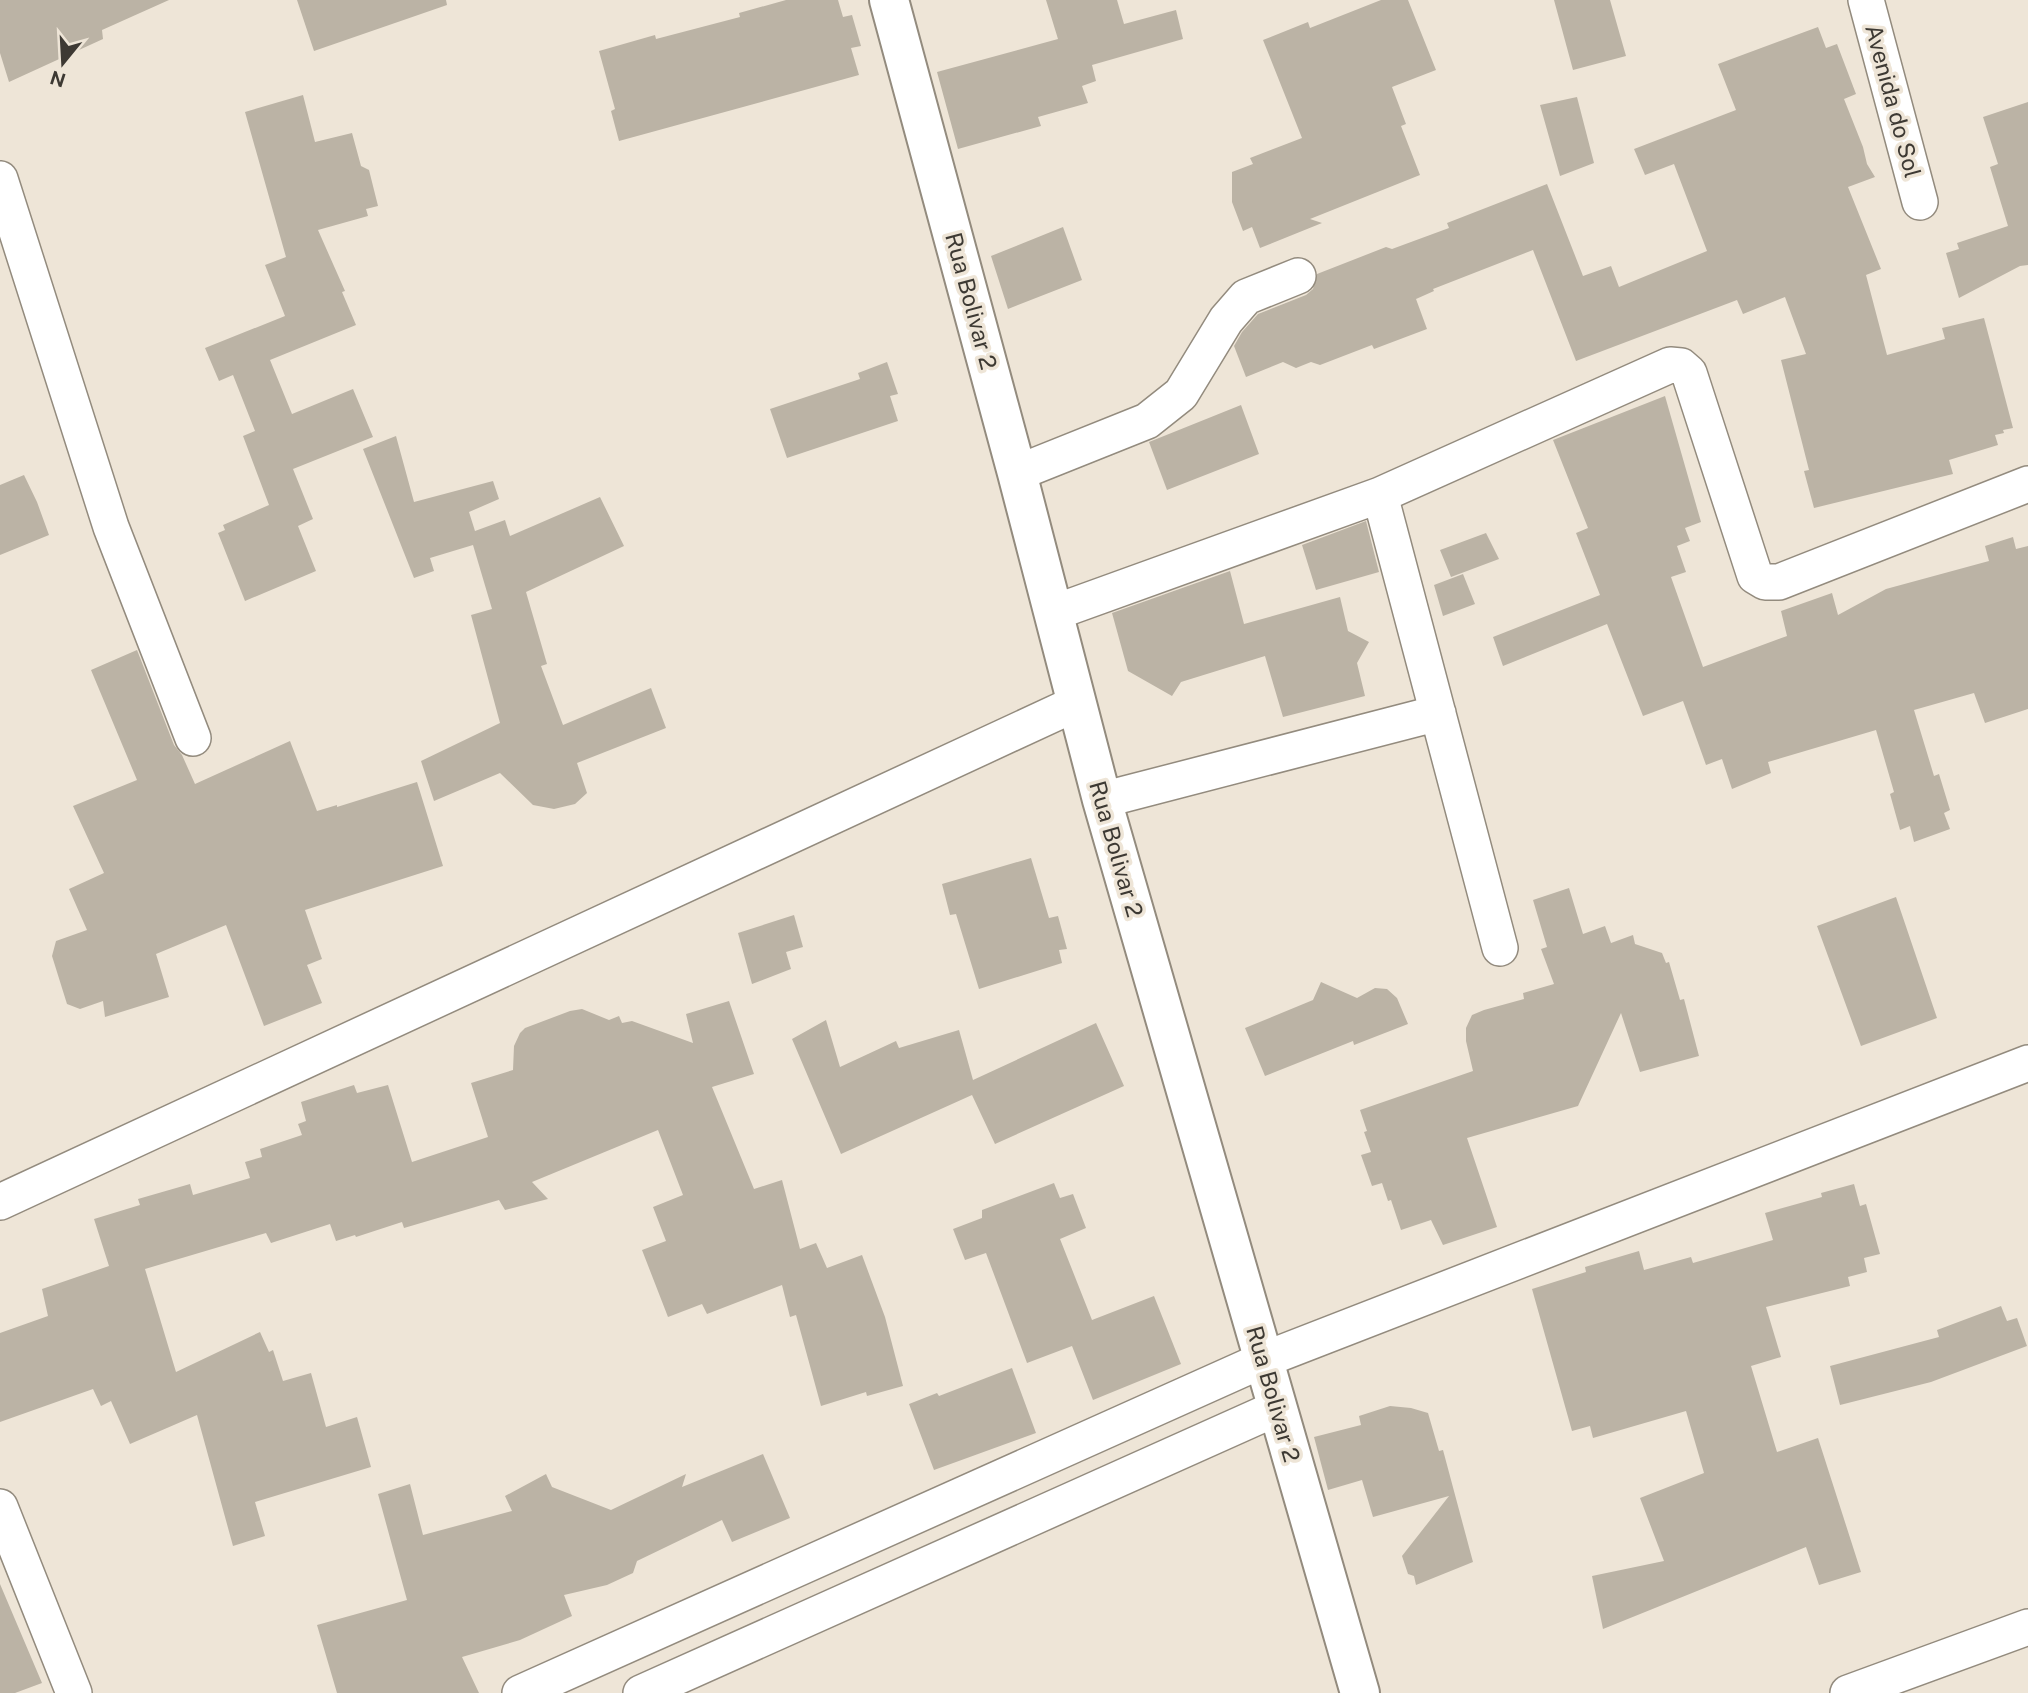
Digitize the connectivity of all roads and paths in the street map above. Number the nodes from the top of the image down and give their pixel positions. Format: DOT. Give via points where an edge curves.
graph roads {
  1 [pos="889,0"];
  2 [pos="1867,0"];
  3 [pos="0,179"];
  4 [pos="1920,202"];
  5 [pos="1298,276"];
  6 [pos="1017,474"];
  7 [pos="2028,484"];
  8 [pos="1380,495"];
  9 [pos="1053,613"];
  10 [pos="1077,703"];
  11 [pos="1438,713"];
  12 [pos="193,738"];
  13 [pos="1102,800"];
  14 [pos="1500,948"];
  15 [pos="2028,1063"];
  16 [pos="0,1202"];
  17 [pos="1263,1360"];
  18 [pos="1277,1408"];
  19 [pos="0,1507"];
  20 [pos="2028,1626"];
  21 [pos="74,1693"];
  22 [pos="520,1693"];
  23 [pos="641,1693"];
  24 [pos="1360,1693"];
  25 [pos="1848,1693"];
  1 -- 6 [label="street, Rua Bolivar 2"];
  2 -- 4 [label="street, Avenida do Sol"];
  3 -- 12 [label="street" via="111,527"];
  5 -- 6 [label="street" via="1246,297 1226,320 1181,394 1147,421"];
  6 -- 9 [label="street, Rua Bolivar 2"];
  7 -- 8 [label="street" via="1779,582 1765,582 1755,576 1689,373 1670,365"];
  8 -- 9 [label="street"];
  8 -- 11 [label="street"];
  9 -- 10 [label="street, Rua Bolivar 2"];
  10 -- 13 [label="street, Rua Bolivar 2"];
  10 -- 16 [label="street"];
  11 -- 13 [label="street"];
  11 -- 14 [label="street"];
  13 -- 17 [label="street, Rua Bolivar 2"];
  15 -- 17 [label="street"];
  17 -- 18 [label="street, Rua Bolivar 2"];
  17 -- 22 [label="street"];
  18 -- 23 [label="street"];
  18 -- 24 [label="street, Rua Bolivar 2"];
  19 -- 21 [label="street"];
  20 -- 25 [label="street"];
}
